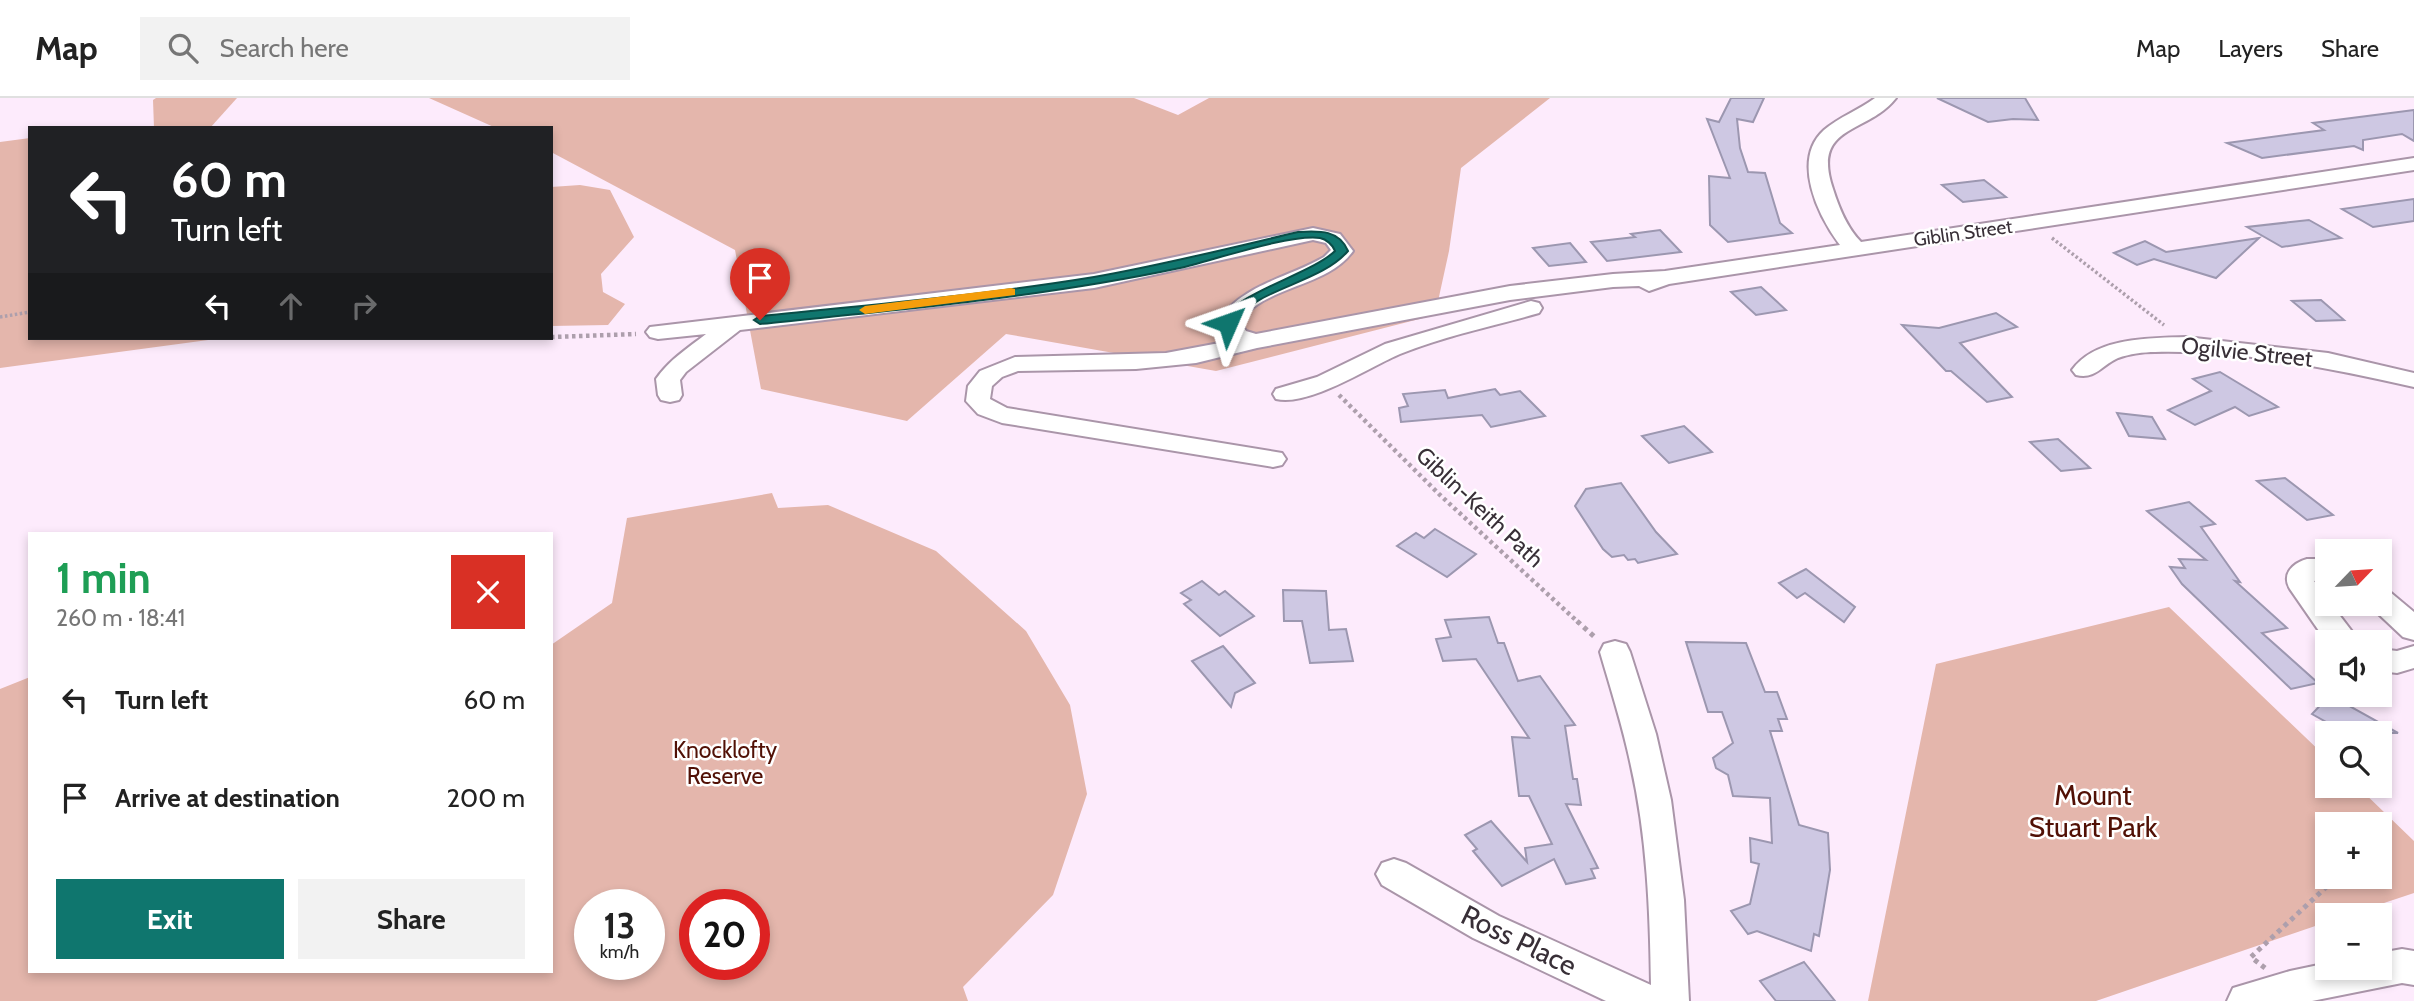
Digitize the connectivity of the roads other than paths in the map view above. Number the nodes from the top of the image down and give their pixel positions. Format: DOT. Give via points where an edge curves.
graph roads {
  1 [pos="1887,98"];
  2 [pos="2414,164"];
  3 [pos="1856,249"];
  4 [pos="1510,304"];
  5 [pos="736,323"];
  6 [pos="658,332"];
  7 [pos="1254,341"];
  8 [pos="2084,370"];
  9 [pos="2414,380"];
  10 [pos="1285,394"];
  11 [pos="670,395"];
  12 [pos="1273,459"];
  13 [pos="2315,569"];
  14 [pos="2315,604"];
  15 [pos="2392,610"];
  16 [pos="2414,629"];
  17 [pos="1615,652"];
  18 [pos="2414,657"];
  19 [pos="2392,661"];
  20 [pos="1394,874"];
  21 [pos="2414,968"];
  22 [pos="1646,1001"];
  23 [pos="1670,1001"];
  24 [pos="2246,1001"];
  1 -- 3 [label="street" via="1828,136 1817,158 1816,172 1840,232"];
  2 -- 3 [label="street, Giblin Street"];
  3 -- 4 [label="street, Giblin Street" via="1665,278 1630,279"];
  4 -- 7 [label="street" via="1413,310"];
  4 -- 10 [label="street" via="1393,349 1326,382"];
  5 -- 6 [label="street"];
  5 -- 7 [label="street" via="1054,286 1143,272 1298,235 1333,238 1342,251 1328,265 1231,314 1228,323 1232,329"];
  5 -- 11 [label="street" via="678,367 668,379"];
  7 -- 12 [label="street" via="1192,357 1015,365 983,380 977,389 978,401 1002,415"];
  8 -- 9 [label="street, Ogilvie Street" via="2110,353 2186,344 2328,360"];
  13 -- 14 [label="street" via="2307,569 2300,582"];
  15 -- 16 [label="street"];
  17 -- 23 [label="street" via="1641,736 1656,814 1668,906"];
  18 -- 19 [label="street"];
  20 -- 22 [label="street, Ross Place" via="1486,927"];
  21 -- 24 [label="street" via="2290,988"];
}
